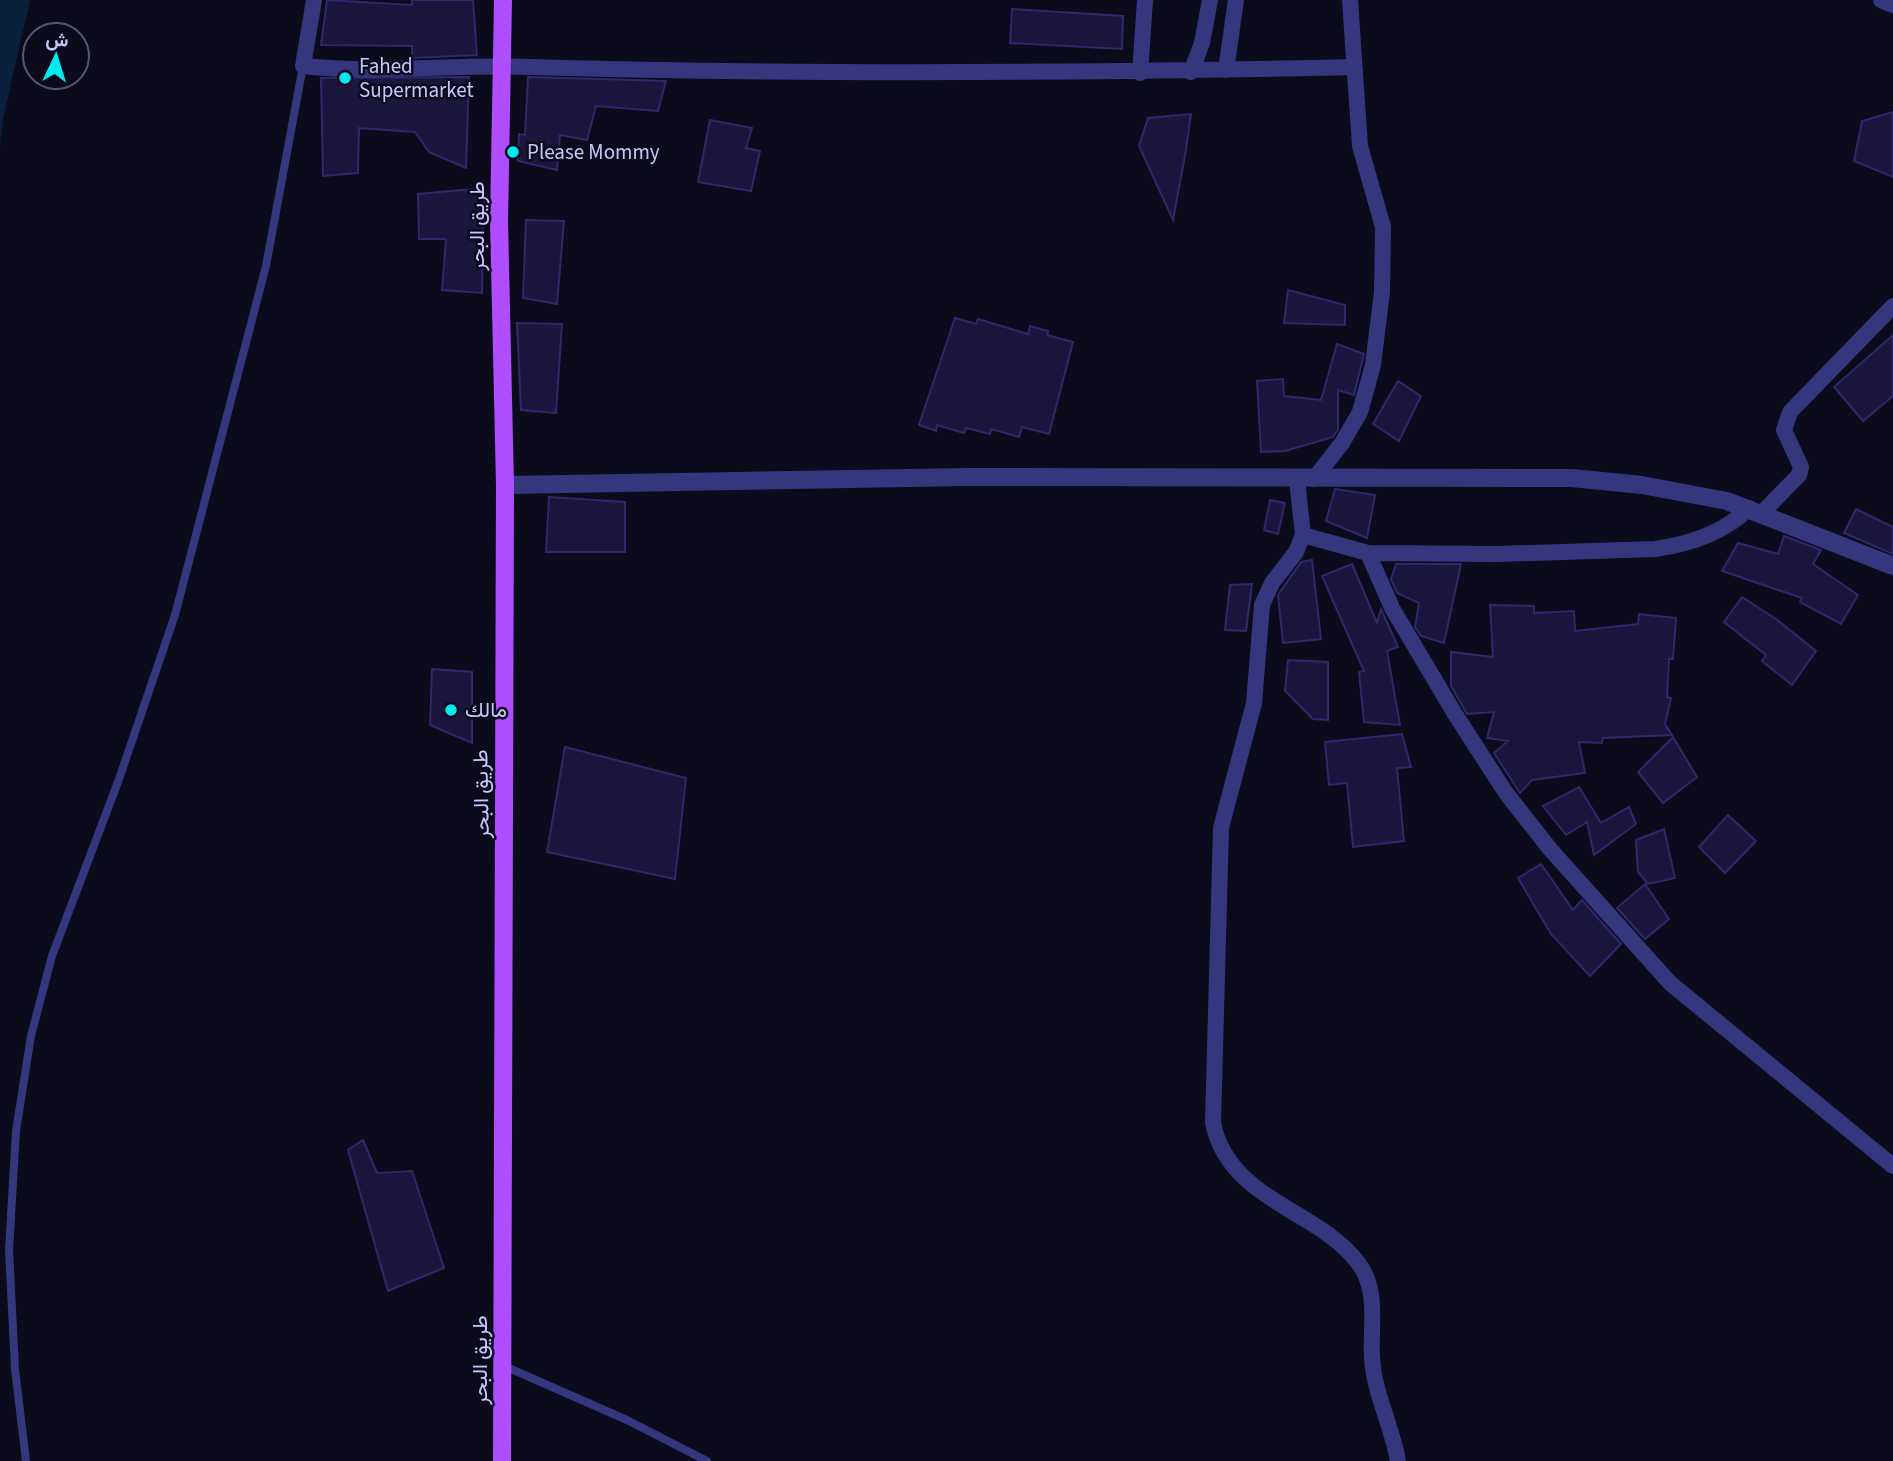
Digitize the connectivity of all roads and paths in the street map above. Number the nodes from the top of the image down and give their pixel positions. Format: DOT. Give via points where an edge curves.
graph roads {
  1 [pos="314,0"];
  2 [pos="503,0"];
  3 [pos="1146,0"];
  4 [pos="1210,0"];
  5 [pos="1236,0"];
  6 [pos="1350,0"];
  7 [pos="1881,0"];
  8 [pos="1893,5"];
  9 [pos="303,66"];
  10 [pos="501,66"];
  11 [pos="1354,67"];
  12 [pos="1226,70"];
  13 [pos="1191,72"];
  14 [pos="1140,73"];
  15 [pos="1893,306"];
  16 [pos="1306,479"];
  17 [pos="505,485"];
  18 [pos="1756,510"];
  19 [pos="1303,535"];
  20 [pos="1368,553"];
  21 [pos="1893,566"];
  22 [pos="1893,1166"];
  23 [pos="502,1365"];
  24 [pos="26,1461"];
  25 [pos="502,1461"];
  26 [pos="707,1461"];
  27 [pos="1398,1461"];
  1 -- 9 [label="street"];
  2 -- 10 [label="main road, طريق البحر"];
  3 -- 14 [label="street"];
  4 -- 13 [label="street"];
  5 -- 12 [label="street"];
  6 -- 11 [label="street"];
  7 -- 8 [label="street"];
  9 -- 10 [label="street"];
  9 -- 24 [label="lane" via="266,266 175,615 52,956 31,1036 16,1131 9,1250"];
  10 -- 14 [label="street"];
  10 -- 17 [label="main road, طريق البحر" via="499,262"];
  11 -- 12 [label="street"];
  11 -- 16 [label="street" via="1363,165 1382,227 1382,292 1373,365 1360,412 1342,443"];
  12 -- 13 [label="street"];
  13 -- 14 [label="street"];
  15 -- 18 [label="street" via="1790,412 1784,430 1801,467 1799,475"];
  16 -- 17 [label="street" via="967,477"];
  16 -- 18 [label="street" via="1572,478 1676,490"];
  16 -- 19 [label="street"];
  17 -- 23 [label="main road, طريق البحر"];
  18 -- 20 [label="street" via="1715,532 1655,549"];
  18 -- 21 [label="street"];
  19 -- 20 [label="street"];
  19 -- 27 [label="street" via="1262,606 1254,703 1221,828 1213,1123 1219,1144 1242,1175 1273,1202 1345,1250 1365,1274 1371,1301 1374,1374"];
  20 -- 22 [label="street" via="1392,608 1455,714 1506,793 1550,849 1670,984"];
  23 -- 25 [label="main road, طريق البحر"];
  23 -- 26 [label="lane"];
}
